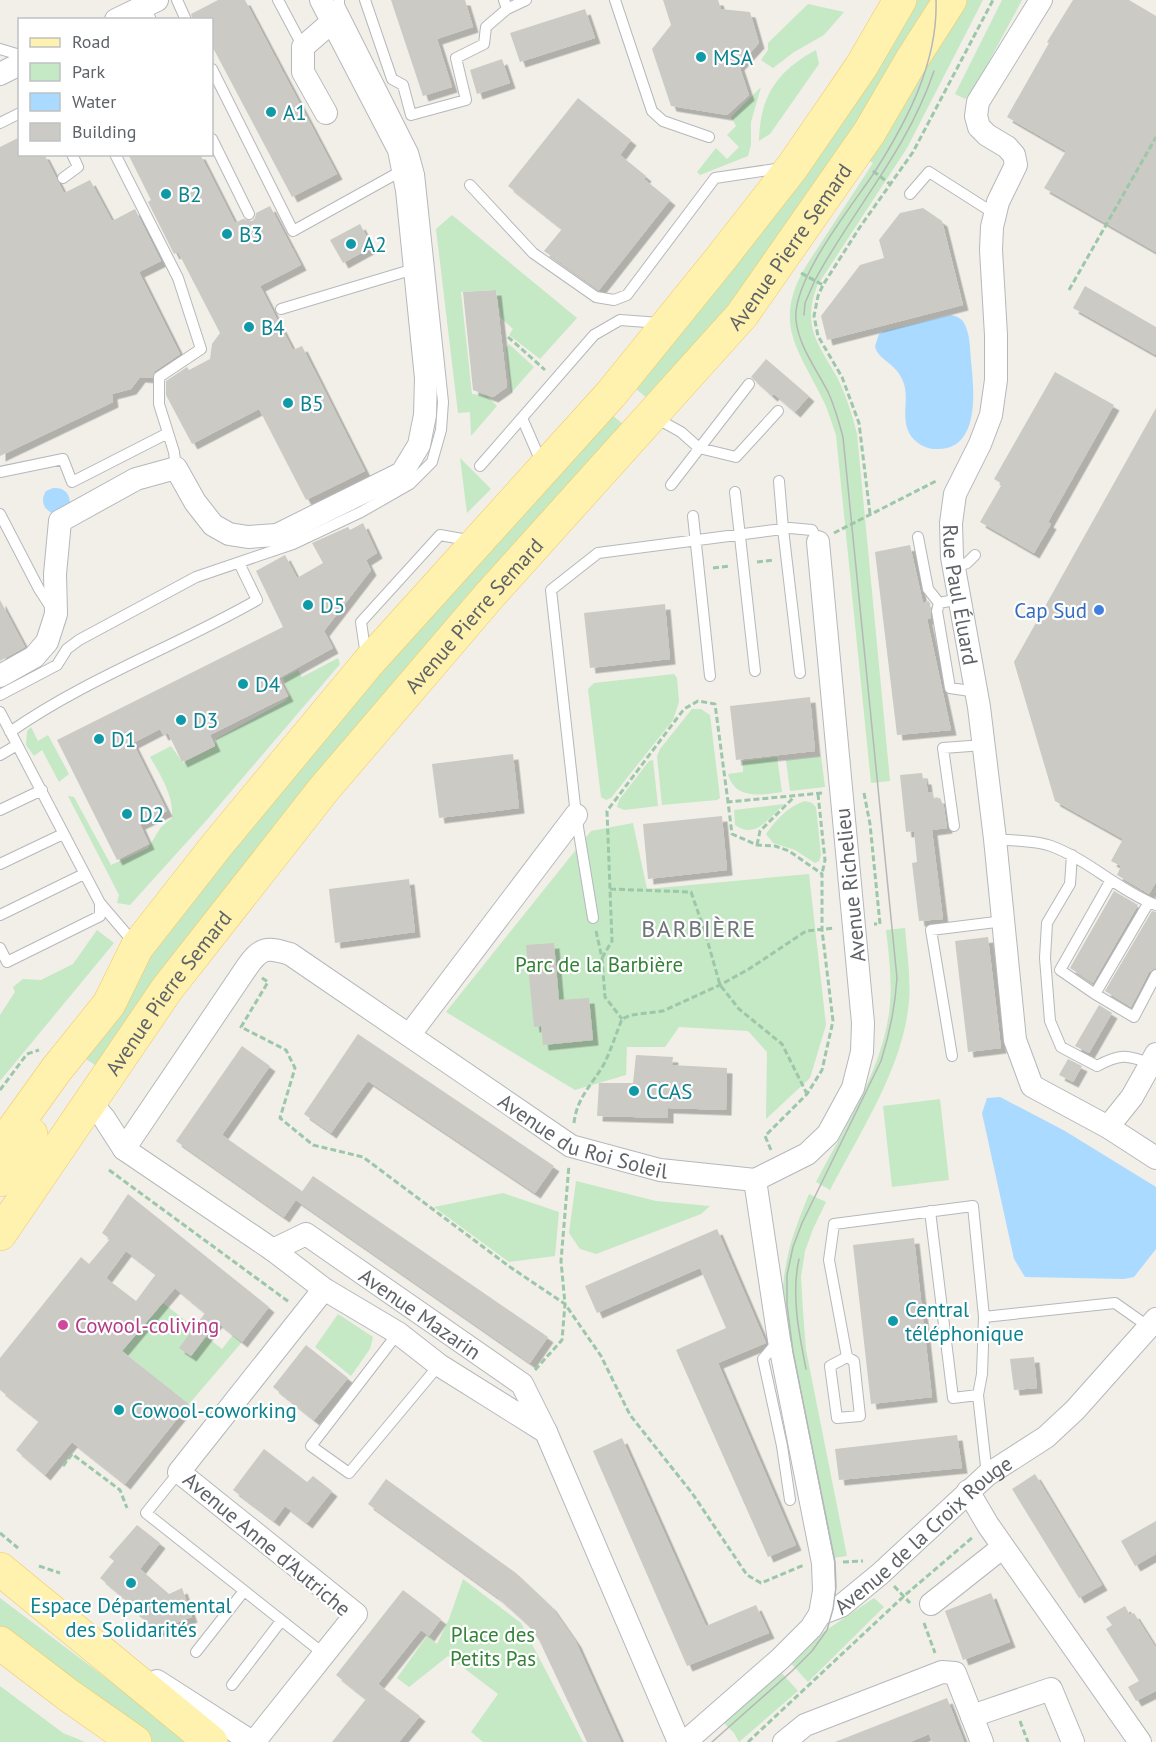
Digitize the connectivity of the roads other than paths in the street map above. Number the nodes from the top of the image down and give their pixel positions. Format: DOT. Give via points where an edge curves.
graph roads {
  1 [pos="177,0"];
  2 [pos="278,0"];
  3 [pos="321,0"];
  4 [pos="364,0"];
  5 [pos="526,0"];
  6 [pos="615,0"];
  7 [pos="900,0"];
  8 [pos="937,0"];
  9 [pos="950,0"];
  10 [pos="1032,0"];
  11 [pos="1041,0"];
  12 [pos="505,5"];
  13 [pos="148,6"];
  14 [pos="333,7"];
  15 [pos="121,18"];
  16 [pos="185,18"];
  17 [pos="1022,31"];
  18 [pos="303,47"];
  19 [pos="0,50"];
  20 [pos="18,54"];
  21 [pos="911,62"];
  22 [pos="18,65"];
  23 [pos="213,71"];
  24 [pos="0,74"];
  25 [pos="326,113"];
  26 [pos="18,114"];
  27 [pos="0,123"];
  28 [pos="709,137"];
  29 [pos="213,141"];
  30 [pos="73,156"];
  31 [pos="116,156"];
  32 [pos="793,166"];
  33 [pos="403,170"];
  34 [pos="63,178"];
  35 [pos="470,185"];
  36 [pos="910,194"];
  37 [pos="249,214"];
  38 [pos="995,214"];
  39 [pos="414,269"];
  40 [pos="281,309"];
  41 [pos="670,323"];
  42 [pos="749,384"];
  43 [pos="778,411"];
  44 [pos="651,416"];
  45 [pos="522,418"];
  46 [pos="168,433"];
  47 [pos="699,448"];
  48 [pos="480,466"];
  49 [pos="544,467"];
  50 [pos="176,468"];
  51 [pos="0,472"];
  52 [pos="779,481"];
  53 [pos="671,485"];
  54 [pos="735,492"];
  55 [pos="0,514"];
  56 [pos="693,516"];
  57 [pos="783,529"];
  58 [pos="739,535"];
  59 [pos="918,537"];
  60 [pos="696,540"];
  61 [pos="818,542"];
  62 [pos="975,555"];
  63 [pos="239,563"];
  64 [pos="954,568"];
  65 [pos="950,601"];
  66 [pos="56,614"];
  67 [pos="755,671"];
  68 [pos="800,674"];
  69 [pos="710,675"];
  70 [pos="0,676"];
  71 [pos="0,695"];
  72 [pos="0,712"];
  73 [pos="10,732"];
  74 [pos="984,745"];
  75 [pos="17,746"];
  76 [pos="0,754"];
  77 [pos="42,790"];
  78 [pos="0,810"];
  79 [pos="576,815"];
  80 [pos="954,826"];
  81 [pos="63,834"];
  82 [pos="996,839"];
  83 [pos="1072,855"];
  84 [pos="0,864"];
  85 [pos="84,874"];
  86 [pos="1111,880"];
  87 [pos="100,903"];
  88 [pos="1152,904"];
  89 [pos="0,915"];
  90 [pos="594,918"];
  91 [pos="1004,921"];
  92 [pos="137,947"];
  93 [pos="0,948"];
  94 [pos="1156,975"];
  95 [pos="1095,994"];
  96 [pos="109,1004"];
  97 [pos="410,1034"];
  98 [pos="952,1056"];
  99 [pos="1153,1059"];
  100 [pos="90,1102"];
  101 [pos="0,1109"];
  102 [pos="1108,1127"];
  103 [pos="0,1148"];
  104 [pos="124,1149"];
  105 [pos="1156,1158"];
  106 [pos="0,1180"];
  107 [pos="755,1180"];
  108 [pos="930,1211"];
  109 [pos="0,1234"];
  110 [pos="273,1250"];
  111 [pos="324,1289"];
  112 [pos="984,1317"];
  113 [pos="1154,1328"];
  114 [pos="398,1333"];
  115 [pos="779,1340"];
  116 [pos="847,1357"];
  117 [pos="440,1365"];
  118 [pos="978,1395"];
  119 [pos="546,1432"];
  120 [pos="179,1472"];
  121 [pos="987,1475"];
  122 [pos="968,1491"];
  123 [pos="790,1500"];
  124 [pos="1003,1546"];
  125 [pos="8,1561"];
  126 [pos="19,1576"];
  127 [pos="244,1591"];
  128 [pos="931,1604"];
  129 [pos="820,1614"];
  130 [pos="281,1621"];
  131 [pos="69,1625"];
  132 [pos="0,1643"];
  133 [pos="196,1652"];
  134 [pos="324,1654"];
  135 [pos="232,1685"];
  136 [pos="972,1716"];
  137 [pos="135,1742"];
  138 [pos="212,1742"];
  139 [pos="253,1742"];
  140 [pos="684,1742"];
  141 [pos="784,1742"];
  142 [pos="982,1742"];
  143 [pos="1073,1742"];
  144 [pos="1140,1742"];
  1 -- 16 [label="lane"];
  2 -- 18 [label="lane"];
  3 -- 14 [label="street"];
  4 -- 12 [label="lane" via="392,79 403,85 411,115 466,100 456,58 484,44 486,27"];
  5 -- 12 [label="lane"];
  6 -- 28 [label="lane" via="652,111 663,121"];
  7 -- 32 [label="main road, Avenue Pierre Semard" via="861,67"];
  8 -- 21 [label="street"];
  9 -- 21 [label="main road, Avenue Pierre Semard"];
  10 -- 17 [label="street, Rue Paul Éluard" via="1024,15"];
  11 -- 17 [label="street"];
  13 -- 15 [label="street"];
  14 -- 18 [label="street"];
  14 -- 33 [label="street" via="399,150"];
  14 -- 63 [label="lane" via="344,15 413,152 419,174 443,402 441,430 432,462 410,484 293,544"];
  17 -- 38 [label="street, Rue Paul Éluard" via="978,102 979,127 1014,154 1016,165"];
  18 -- 25 [label="street" via="303,72"];
  19 -- 20 [label="lane"];
  21 -- 44 [label="main road, Avenue Pierre Semard" via="869,134 742,315"];
  22 -- 24 [label="street"];
  23 -- 33 [label="lane" via="294,231"];
  26 -- 27 [label="lane"];
  29 -- 37 [label="lane"];
  30 -- 34 [label="lane" via="78,167"];
  31 -- 46 [label="lane" via="178,278 201,349 159,377 159,404"];
  32 -- 35 [label="lane" via="715,178 627,295 614,300 596,297 533,253"];
  32 -- 41 [label="main road, Avenue Pierre Semard"];
  33 -- 39 [label="street"];
  36 -- 38 [label="lane" via="929,172"];
  38 -- 64 [label="street, Rue Paul Éluard" via="991,250 996,380 991,415 955,494 951,523"];
  39 -- 40 [label="lane"];
  39 -- 50 [label="street" via="426,378 426,415 419,445 402,472 277,535 248,537 229,534 213,525"];
  41 -- 45 [label="lane" via="620,321 594,335"];
  41 -- 49 [label="main road, Avenue Pierre Semard"];
  42 -- 47 [label="lane"];
  43 -- 47 [label="lane" via="736,457"];
  44 -- 47 [label="lane" via="681,432"];
  44 -- 100 [label="main road, Avenue Pierre Semard" via="489,596 324,789 167,989"];
  45 -- 48 [label="lane"];
  45 -- 49 [label="lane"];
  46 -- 50 [label="lane"];
  46 -- 51 [label="lane" via="72,482 63,459"];
  47 -- 53 [label="lane"];
  49 -- 92 [label="main road, Avenue Pierre Semard" via="367,664"];
  50 -- 66 [label="street" via="136,479 60,521"];
  52 -- 57 [label="lane"];
  54 -- 58 [label="lane"];
  55 -- 66 [label="lane"];
  56 -- 60 [label="lane"];
  57 -- 58 [label="lane"];
  57 -- 61 [label="lane" via="812,530"];
  57 -- 68 [label="lane"];
  58 -- 60 [label="lane"];
  58 -- 67 [label="lane"];
  59 -- 65 [label="lane" via="928,589"];
  60 -- 69 [label="lane"];
  60 -- 79 [label="lane" via="598,553 551,590"];
  61 -- 107 [label="street, Avenue Richelieu" via="863,1023 862,1052 853,1088 828,1134 807,1154"];
  62 -- 64 [label="lane" via="968,563"];
  63 -- 71 [label="lane" via="196,577 79,640 67,649 57,665"];
  63 -- 73 [label="lane" via="257,600 41,712"];
  64 -- 65 [label="street, Rue Paul Éluard"];
  65 -- 74 [label="street, Rue Paul Éluard" via="977,692"];
  66 -- 70 [label="street" via="47,642 34,657"];
  72 -- 73 [label="lane"];
  73 -- 75 [label="lane"];
  74 -- 80 [label="lane" via="943,748"];
  74 -- 82 [label="street, Rue Paul Éluard"];
  75 -- 76 [label="lane"];
  75 -- 77 [label="lane"];
  77 -- 78 [label="lane"];
  77 -- 81 [label="lane"];
  79 -- 90 [label="lane"];
  79 -- 97 [label="street"];
  81 -- 84 [label="lane"];
  81 -- 85 [label="lane"];
  82 -- 83 [label="lane" via="1048,845"];
  82 -- 91 [label="street, Rue Paul Éluard"];
  83 -- 86 [label="lane"];
  83 -- 99 [label="lane" via="1070,885 1047,923 1045,958 1050,1021 1061,1047 1097,1066 1114,1058"];
  85 -- 87 [label="lane"];
  85 -- 89 [label="lane"];
  86 -- 88 [label="lane"];
  86 -- 95 [label="lane" via="1060,970"];
  87 -- 92 [label="lane"];
  87 -- 93 [label="lane" via="100,916 7,962"];
  88 -- 95 [label="lane"];
  91 -- 98 [label="lane" via="931,930"];
  91 -- 102 [label="street, Rue Paul Éluard" via="1015,1040 1032,1086"];
  92 -- 96 [label="main road, Avenue Pierre Semard"];
  92 -- 101 [label="main road" via="95,994 39,1069"];
  94 -- 95 [label="lane" via="1134,1017"];
  96 -- 103 [label="main road, Avenue Pierre Semard"];
  96 -- 106 [label="main road"];
  97 -- 104 [label="street, Avenue du Roi Soleil" via="290,954 273,948 258,952"];
  97 -- 107 [label="street, Avenue du Roi Soleil" via="571,1146 660,1170"];
  99 -- 102 [label="street" via="1132,1097"];
  100 -- 104 [label="street, Avenue Mazarin"];
  100 -- 109 [label="main road, Avenue Pierre Semard"];
  102 -- 105 [label="street, Rue Paul Éluard"];
  104 -- 110 [label="street, Avenue Mazarin"];
  107 -- 115 [label="street"];
  108 -- 112 [label="lane" via="973,1206"];
  108 -- 116 [label="lane" via="834,1224 829,1260"];
  108 -- 118 [label="lane" via="953,1398"];
  110 -- 111 [label="street, Avenue Mazarin"];
  110 -- 119 [label="street, Avenue Mazarin" via="306,1234 522,1384"];
  111 -- 114 [label="street, Avenue Mazarin"];
  111 -- 120 [label="street, Avenue Anne d'Autriche"];
  112 -- 113 [label="lane" via="1115,1303"];
  112 -- 118 [label="lane"];
  113 -- 121 [label="street, Avenue de la Croix Rouge" via="1046,1437"];
  114 -- 117 [label="street, Avenue Mazarin"];
  114 -- 117 [label="lane" via="311,1446 349,1473"];
  115 -- 123 [label="lane" via="763,1359"];
  115 -- 129 [label="street" via="823,1563"];
  116 -- 116 [label="lane" via="830,1366 837,1418 860,1416 854,1361"];
  117 -- 119 [label="street, Avenue Mazarin"];
  118 -- 121 [label="lane"];
  119 -- 140 [label="street, Avenue Mazarin"];
  120 -- 127 [label="lane" via="146,1513"];
  120 -- 134 [label="street, Avenue Anne d'Autriche" via="356,1614"];
  121 -- 122 [label="street, Avenue de la Croix Rouge"];
  122 -- 124 [label="street"];
  122 -- 129 [label="street, Avenue de la Croix Rouge" via="880,1574 841,1606"];
  124 -- 128 [label="street"];
  124 -- 144 [label="street"];
  125 -- 126 [label="main road"];
  126 -- 131 [label="main road"];
  127 -- 130 [label="lane"];
  127 -- 133 [label="lane"];
  129 -- 140 [label="street, Avenue de la Croix Rouge" via="780,1659"];
  130 -- 134 [label="lane"];
  130 -- 135 [label="lane"];
  131 -- 138 [label="main road"];
  131 -- 139 [label="street"];
  132 -- 137 [label="main road"];
  134 -- 139 [label="street, Avenue Anne d'Autriche"];
  136 -- 141 [label="street" via="955,1673 942,1672 805,1725"];
  136 -- 142 [label="street"];
  136 -- 143 [label="street" via="1051,1689"];
}
